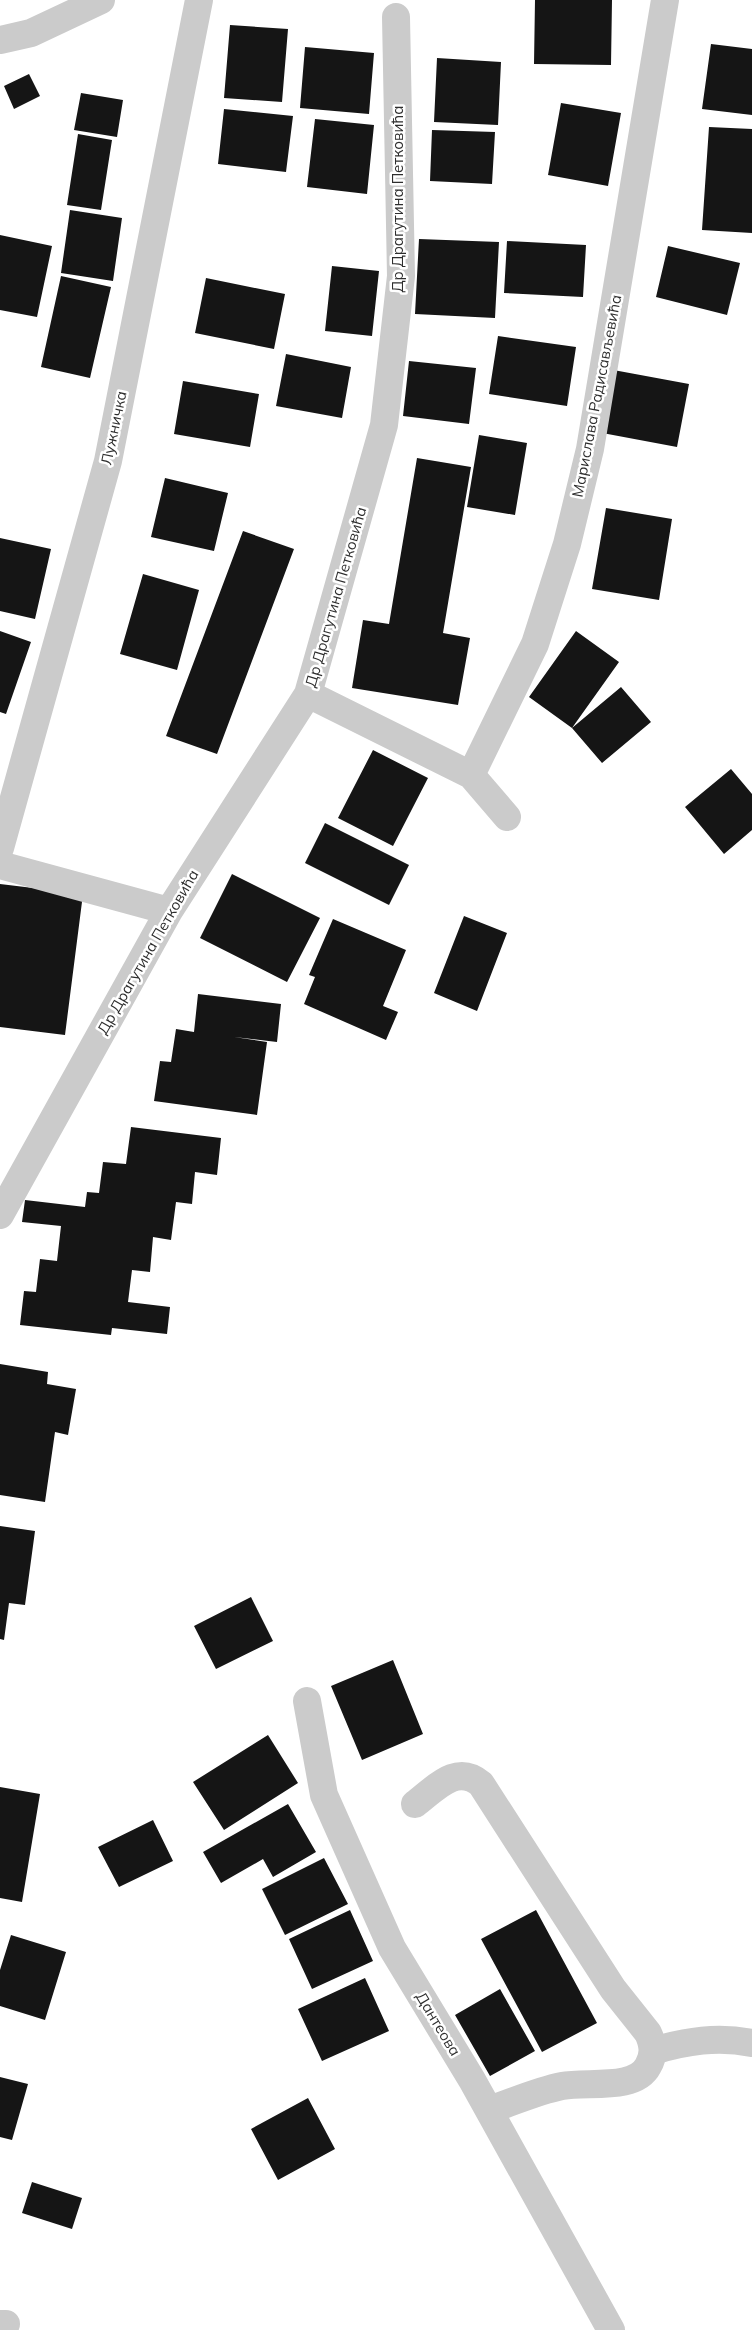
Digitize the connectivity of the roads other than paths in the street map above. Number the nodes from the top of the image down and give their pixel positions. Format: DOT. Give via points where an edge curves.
graph roads {
  1 [pos="101,0"];
  2 [pos="199,0"];
  3 [pos="665,0"];
  4 [pos="396,17"];
  5 [pos="0,40"];
  6 [pos="308,694"];
  7 [pos="471,775"];
  8 [pos="507,817"];
  9 [pos="0,848"];
  10 [pos="0,865"];
  11 [pos="169,911"];
  12 [pos="0,1215"];
  13 [pos="307,1701"];
  14 [pos="415,1804"];
  15 [pos="752,2043"];
  16 [pos="653,2050"];
  17 [pos="489,2110"];
  18 [pos="611,2330"];
  1 -- 5 [label="street" via="31,33"];
  2 -- 9 [label="street, Лужничка" via="108,461"];
  3 -- 7 [label="street, Марислава Радисављевића" via="590,449 567,544 535,644"];
  4 -- 6 [label="street, Др Драгутина Петковића" via="401,276 384,425"];
  6 -- 7 [label="street"];
  6 -- 11 [label="street, Др Драгутина Петковића"];
  7 -- 8 [label="street"];
  10 -- 11 [label="street"];
  11 -- 12 [label="street, Др Драгутина Петковића"];
  13 -- 17 [label="street, Дантеова" via="324,1795 392,1948"];
  14 -- 16 [label="street" via="450,1777 467,1776 481,1784 613,1989 648,2033"];
  15 -- 16 [label="street" via="701,2040"];
  16 -- 17 [label="street" via="646,2069 639,2077 628,2081 562,2086"];
  17 -- 18 [label="street, Дантеова"];
}
